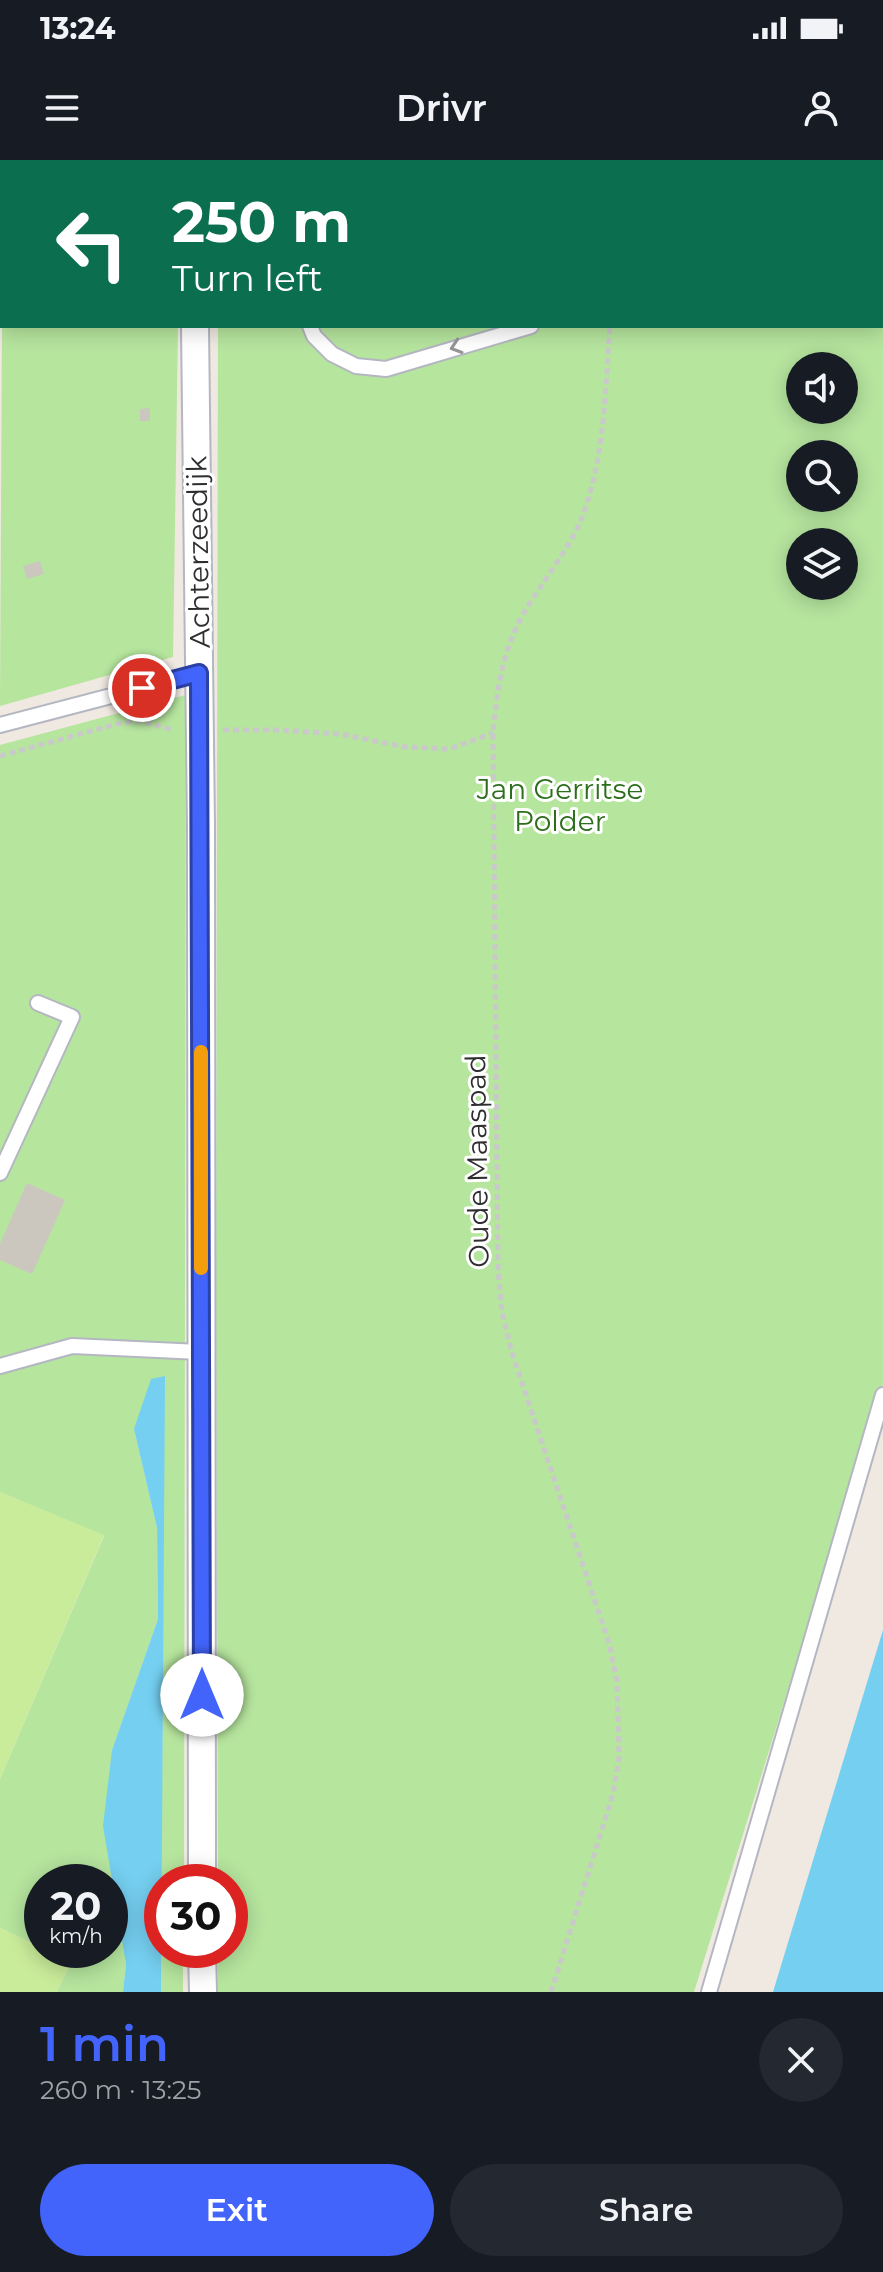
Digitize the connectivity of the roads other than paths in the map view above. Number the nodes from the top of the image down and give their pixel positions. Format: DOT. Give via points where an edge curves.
graph roads {
  1 [pos="195,328"];
  2 [pos="311,328"];
  3 [pos="524,328"];
  4 [pos="199,673"];
  5 [pos="0,725"];
  6 [pos="38,1003"];
  7 [pos="0,1173"];
  8 [pos="200,1352"];
  9 [pos="0,1366"];
  10 [pos="883,1395"];
  11 [pos="202,1864"];
  12 [pos="202,1968"];
  13 [pos="203,1992"];
  14 [pos="709,1992"];
  1 -- 4 [label="street, Achterzeedijk"];
  3 -- 2 [label="lane, one-way" via="386,369 356,366 332,354"];
  4 -- 5 [label="lane"];
  4 -- 8 [label="street, Achterzeedijk"];
  6 -- 7 [label="lane" via="72,1017"];
  8 -- 9 [label="lane" via="72,1346"];
  8 -- 11 [label="street, Achterzeedijk"];
  10 -- 14 [label="lane"];
  12 -- 13 [label="street"];
}
